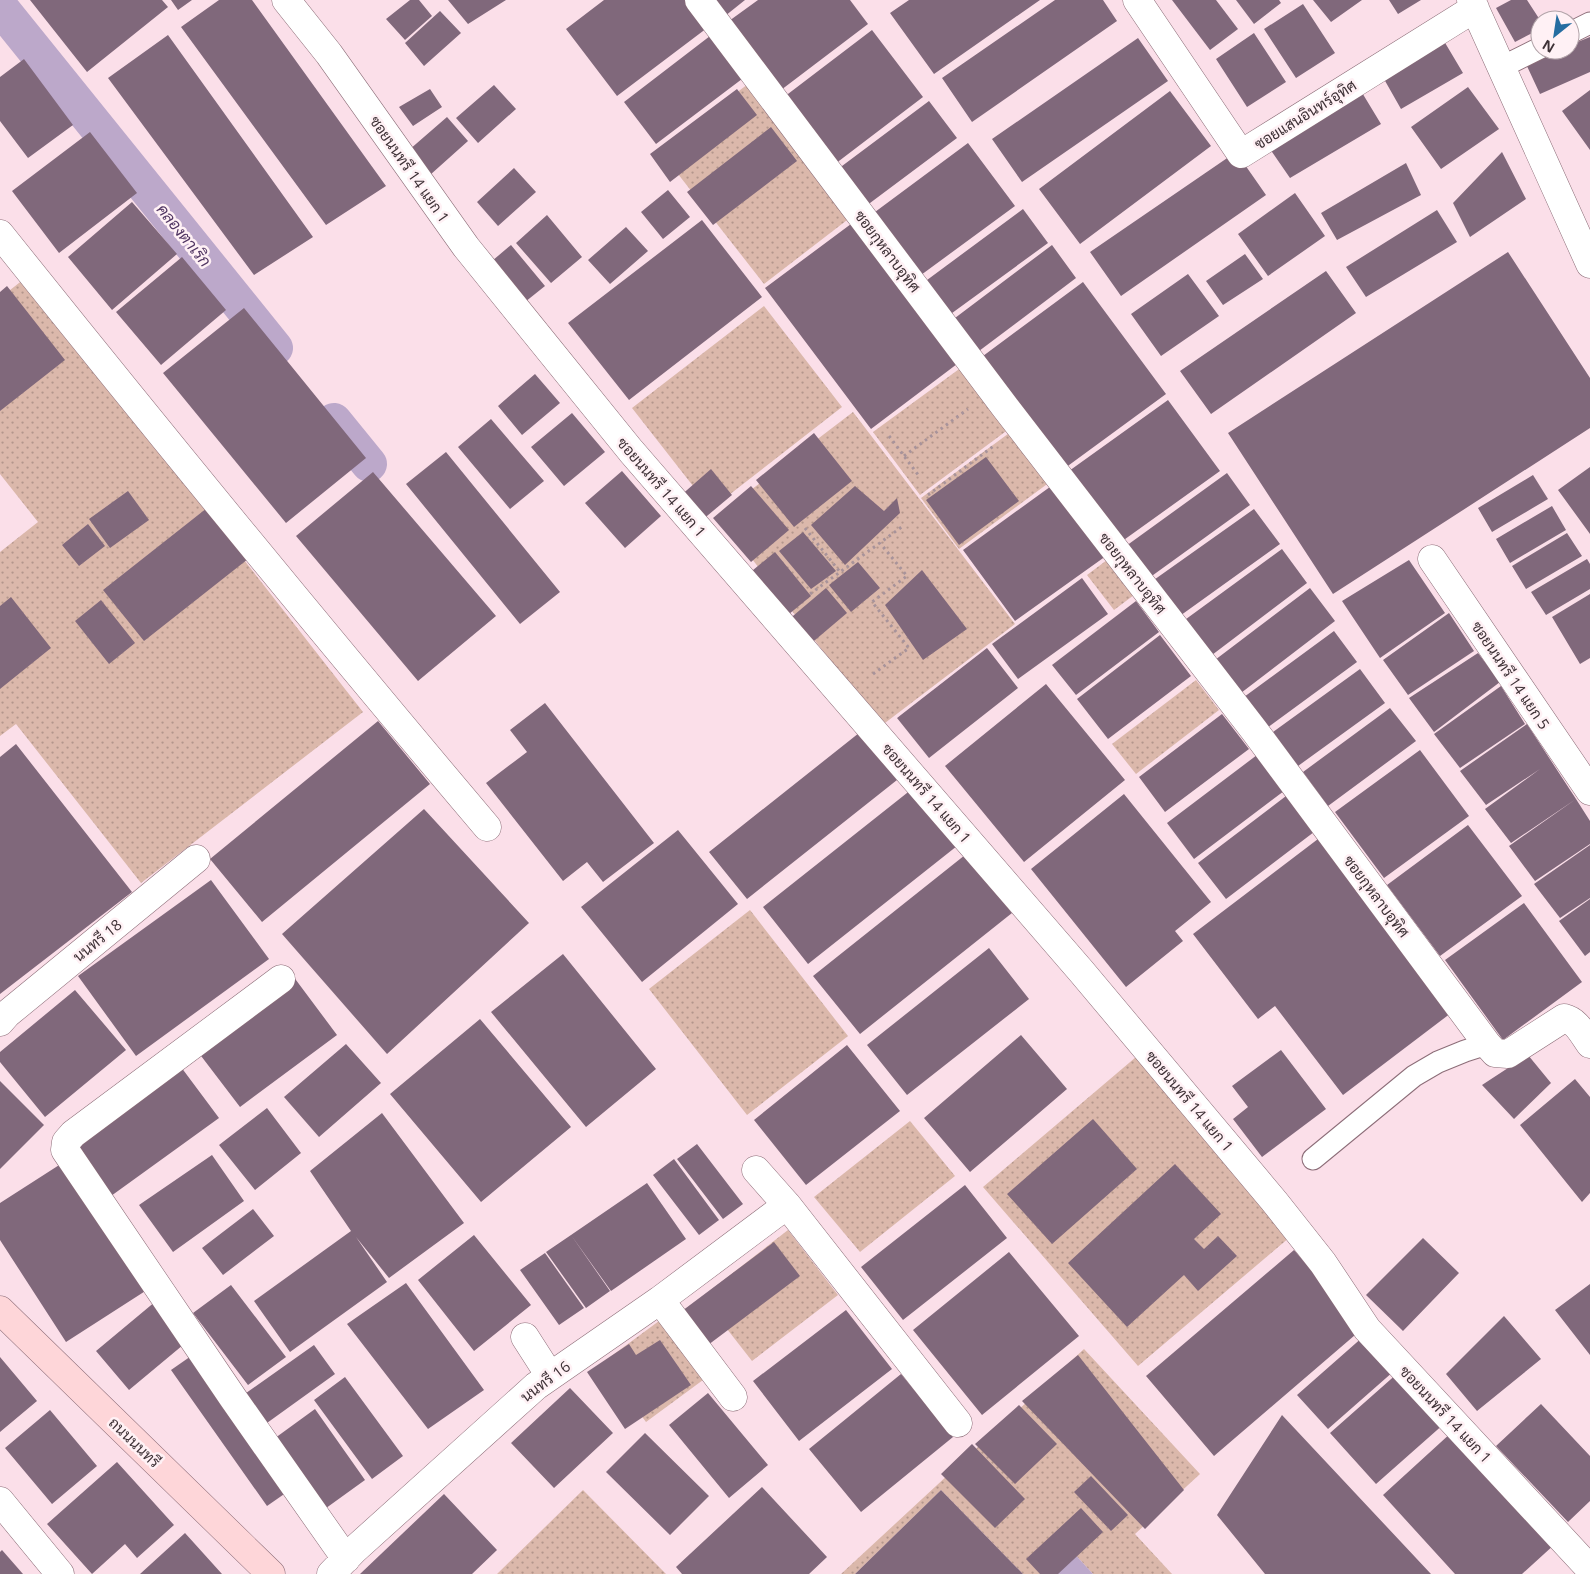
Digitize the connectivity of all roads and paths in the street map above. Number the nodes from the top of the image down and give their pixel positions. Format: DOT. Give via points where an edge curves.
graph roads {
  1 [pos="286,0"];
  2 [pos="699,0"];
  3 [pos="1137,0"];
  4 [pos="1473,4"];
  5 [pos="1530,53"];
  6 [pos="1502,67"];
  7 [pos="0,234"];
  8 [pos="1590,264"];
  9 [pos="974,405"];
  10 [pos="889,436"];
  11 [pos="998,443"];
  12 [pos="904,456"];
  13 [pos="919,476"];
  14 [pos="928,495"];
  15 [pos="903,526"];
  16 [pos="805,528"];
  17 [pos="880,543"];
  18 [pos="1432,559"];
  19 [pos="840,572"];
  20 [pos="810,594"];
  21 [pos="873,674"];
  22 [pos="1590,791"];
  23 [pos="487,827"];
  24 [pos="196,860"];
  25 [pos="281,979"];
  26 [pos="0,1022"];
  27 [pos="1487,1044"];
  28 [pos="1590,1044"];
  29 [pos="1313,1159"];
  30 [pos="756,1170"];
  31 [pos="782,1208"];
  32 [pos="660,1300"];
  33 [pos="0,1310"];
  34 [pos="525,1337"];
  35 [pos="550,1376"];
  36 [pos="733,1397"];
  37 [pos="958,1423"];
  38 [pos="0,1501"];
  39 [pos="338,1566"];
  40 [pos="1588,1569"];
  41 [pos="60,1574"];
  42 [pos="271,1574"];
  1 -- 40 [label="street, ซอยนนทรี 14 แยก 1" via="329,54 466,248 631,452 1081,971 1323,1263 1367,1329"];
  2 -- 27 [label="street, ซอยกุหลาบอุทิศ" via="1005,407 1254,730"];
  3 -- 4 [label="street, ซอยแสนอินทร์อุทิศ" via="1241,154"];
  4 -- 6 [label="street, ซอยแสนอินทร์อุทิศ"];
  5 -- 6 [label="lane"];
  6 -- 8 [label="street, ซอยแสนอินทร์อุทิศ"];
  7 -- 23 [label="street"];
  9 -- 12 [label="path"];
  10 -- 12 [label="path"];
  11 -- 14 [label="path"];
  12 -- 13 [label="path"];
  15 -- 17 [label="path"];
  16 -- 19 [label="path"];
  17 -- 19 [label="path"];
  17 -- 21 [label="path" via="906,576 872,602 909,648"];
  18 -- 22 [label="street, ซอยนนทรี 14 แยก 5"];
  19 -- 20 [label="path"];
  24 -- 26 [label="street, นนทรี 18"];
  25 -- 39 [label="street" via="73,1134 66,1142 65,1150 233,1398"];
  27 -- 28 [label="street, ซอยกุหลาบอุทิศ" via="1495,1053 1508,1054 1564,1018 1572,1020"];
  27 -- 29 [label="lane" via="1438,1062 1414,1076"];
  30 -- 31 [label="street"];
  31 -- 32 [label="street, นนทรี 16"];
  31 -- 37 [label="street"];
  32 -- 35 [label="street, นนทรี 16"];
  32 -- 36 [label="street"];
  33 -- 42 [label="street, ถนนนนทรี"];
  34 -- 35 [label="street"];
  35 -- 39 [label="street, นนทรี 16"];
  38 -- 41 [label="street"];
}
